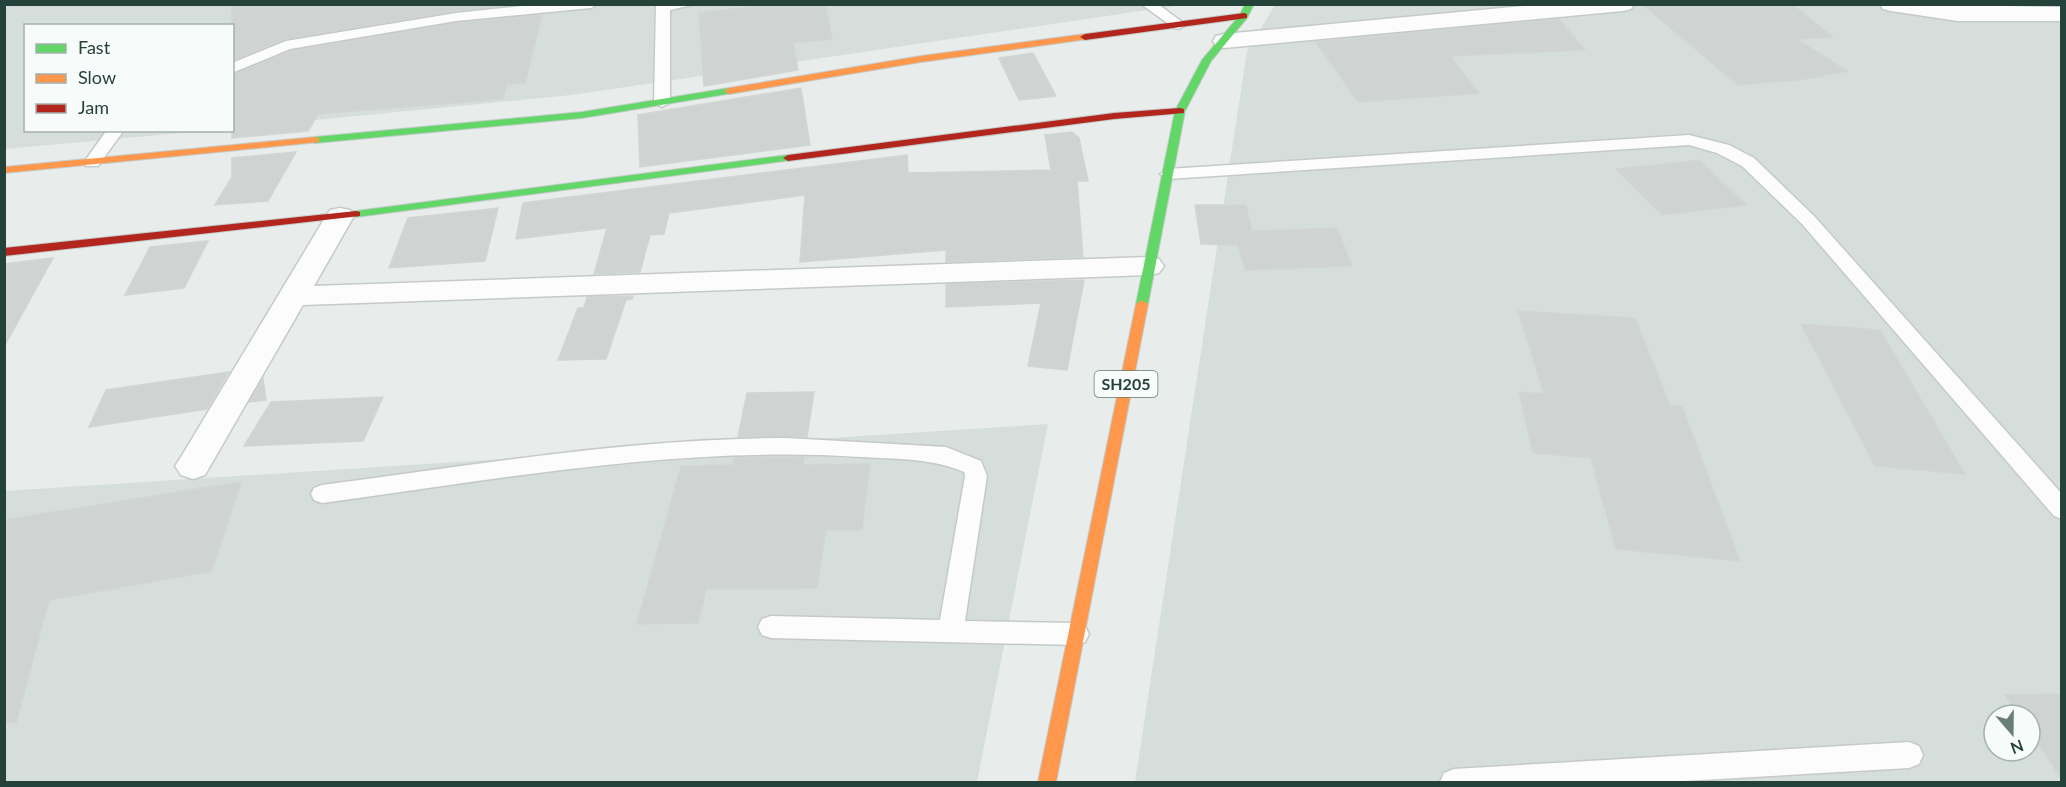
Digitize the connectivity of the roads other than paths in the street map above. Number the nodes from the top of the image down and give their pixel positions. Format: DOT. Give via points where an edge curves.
graph roads {
  1 [pos="591,4"];
  2 [pos="689,4"];
  3 [pos="1148,4"];
  4 [pos="1623,4"];
  5 [pos="1892,4"];
  6 [pos="663,6"];
  7 [pos="1247,10"];
  8 [pos="2061,15"];
  9 [pos="1179,25"];
  10 [pos="1224,41"];
  11 [pos="234,68"];
  12 [pos="662,102"];
  13 [pos="1180,111"];
  14 [pos="114,132"];
  15 [pos="92,162"];
  16 [pos="4,170"];
  17 [pos="1168,174"];
  18 [pos="340,216"];
  19 [pos="4,252"];
  20 [pos="1149,266"];
  21 [pos="293,296"];
  22 [pos="193,466"];
  23 [pos="322,494"];
  24 [pos="2061,510"];
  25 [pos="771,627"];
  26 [pos="951,632"];
  27 [pos="1076,634"];
  28 [pos="1909,755"];
  29 [pos="1047,783"];
  30 [pos="1454,783"];
  1 -- 11 [label="lane" via="456,16 286,45"];
  2 -- 6 [label="lane"];
  3 -- 9 [label="lane"];
  4 -- 10 [label="street"];
  5 -- 8 [label="street" via="1958,14"];
  6 -- 12 [label="lane"];
  7 -- 9 [label="street"];
  7 -- 10 [label="street, SH205"];
  9 -- 12 [label="street" via="921,59"];
  10 -- 13 [label="street, SH205" via="1208,60"];
  12 -- 15 [label="street" via="582,115"];
  13 -- 17 [label="street, SH205"];
  13 -- 18 [label="street" via="1113,116"];
  14 -- 15 [label="lane"];
  15 -- 16 [label="street"];
  17 -- 20 [label="street, SH205"];
  17 -- 24 [label="lane" via="1689,140 1723,149 1748,162 1808,220"];
  18 -- 19 [label="street"];
  18 -- 21 [label="street"];
  20 -- 21 [label="street"];
  20 -- 27 [label="street, SH205"];
  21 -- 22 [label="street"];
  23 -- 26 [label="lane" via="698,449 766,446 946,454 973,467 976,476"];
  25 -- 26 [label="lane"];
  26 -- 27 [label="lane"];
  27 -- 29 [label="street, SH205"];
  28 -- 30 [label="lane"];
}
